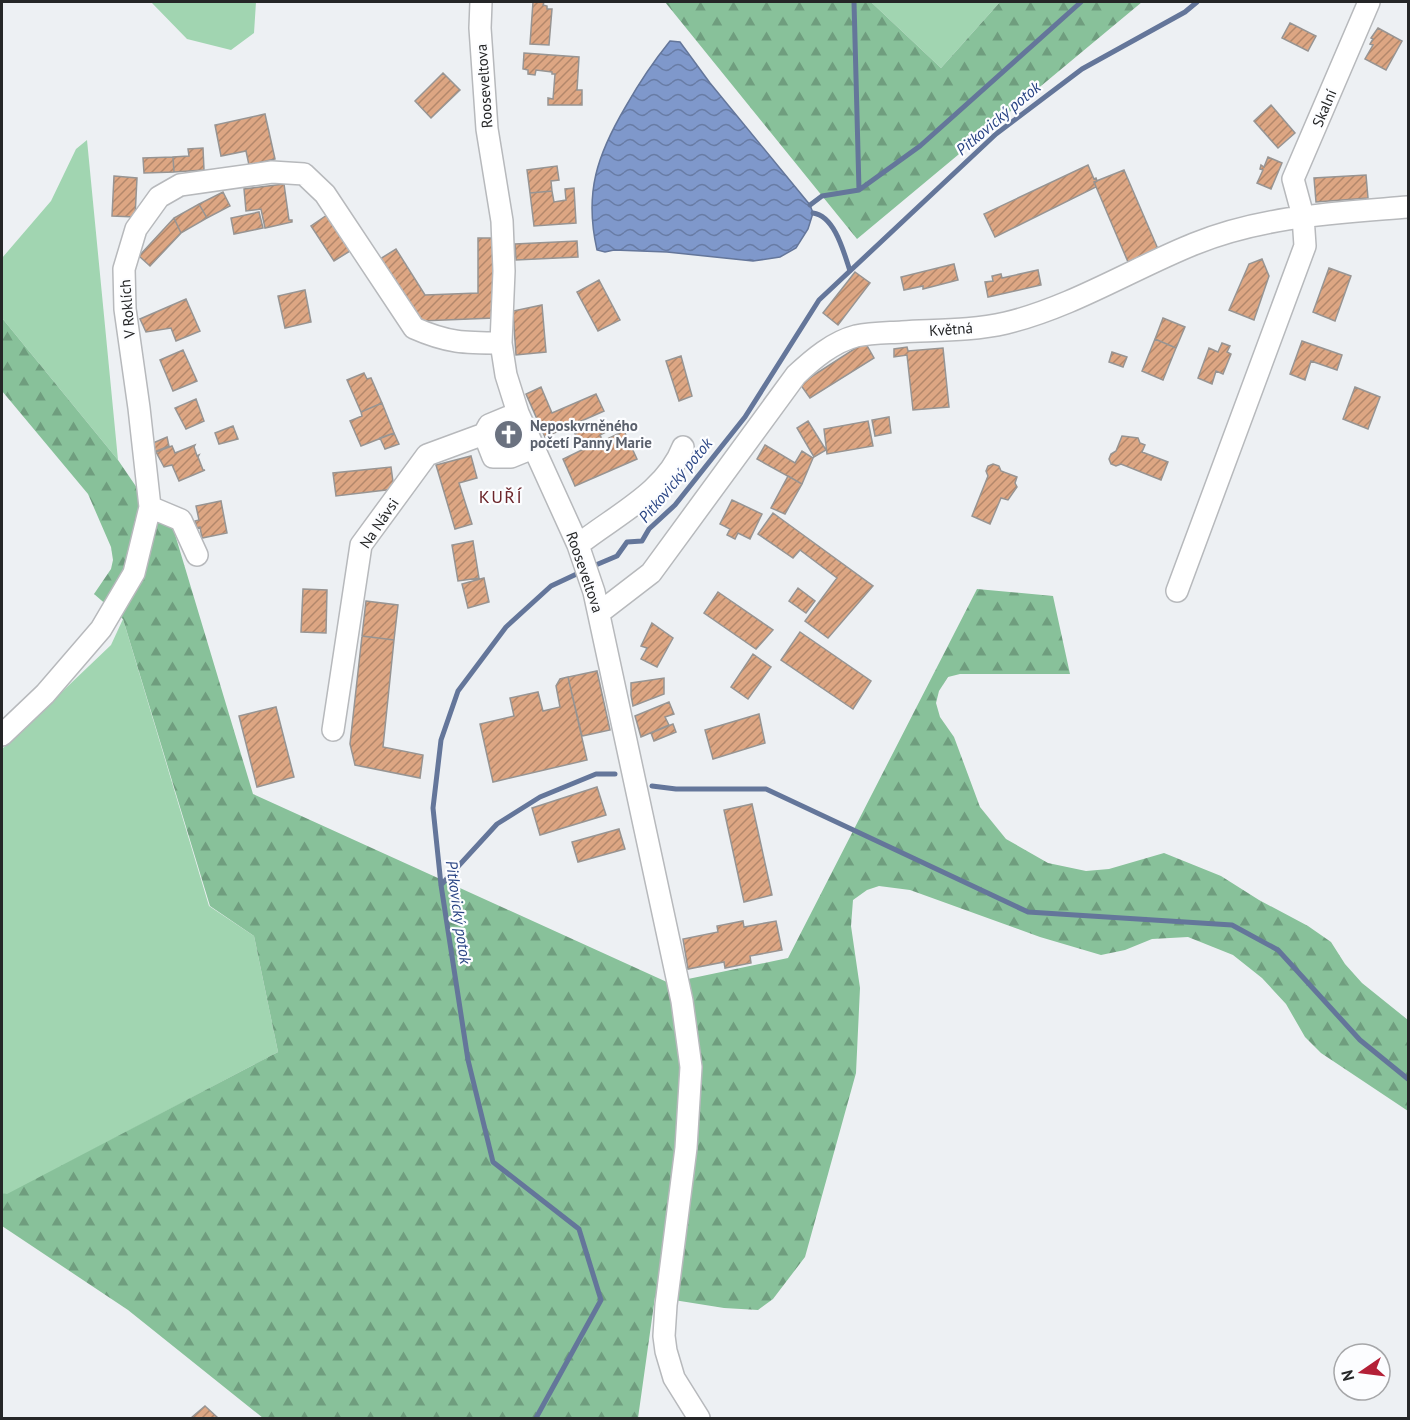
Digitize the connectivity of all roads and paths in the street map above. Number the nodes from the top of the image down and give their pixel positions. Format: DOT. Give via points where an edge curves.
graph roads {
  1 [pos="481,2"];
  2 [pos="1369,2"];
  3 [pos="1408,207"];
  4 [pos="1303,216"];
  5 [pos="501,343"];
  6 [pos="518,413"];
  7 [pos="484,434"];
  8 [pos="683,447"];
  9 [pos="534,448"];
  10 [pos="150,507"];
  11 [pos="580,551"];
  12 [pos="197,555"];
  13 [pos="1177,591"];
  14 [pos="599,614"];
  15 [pos="333,730"];
  16 [pos="2,735"];
  17 [pos="699,1419"];
  1 -- 5 [label="street, Rooseveltova" via="487,129 502,221"];
  2 -- 4 [label="street, Skalní" via="1293,179"];
  3 -- 4 [label="street, Květná"];
  4 -- 13 [label="street, Skalní" via="1305,246"];
  4 -- 14 [label="street, Květná" via="1270,221 1196,243 1052,308 1005,323 873,333 854,337 815,357 796,375 651,573"];
  5 -- 6 [label="street, Rooseveltova"];
  5 -- 10 [label="street, V Roklích" via="463,343 437,338 414,327 325,194 304,174 272,172 180,185 159,197 136,229 124,269 125,309"];
  6 -- 7 [label="street, Na Návsi" via="489,424"];
  6 -- 9 [label="street, Rooseveltova"];
  7 -- 9 [label="street" via="493,457 511,457"];
  7 -- 15 [label="street, Na Návsi" via="427,455 361,545"];
  8 -- 11 [label="street" via="677,464 649,493"];
  9 -- 11 [label="street, Rooseveltova"];
  10 -- 12 [label="street" via="181,519"];
  10 -- 16 [label="street, V Roklích" via="134,573 101,629 45,694"];
  11 -- 14 [label="street, Rooseveltova"];
  14 -- 17 [label="street, Rooseveltova" via="682,1002 691,1067 686,1148 664,1336 680,1390"];
}
